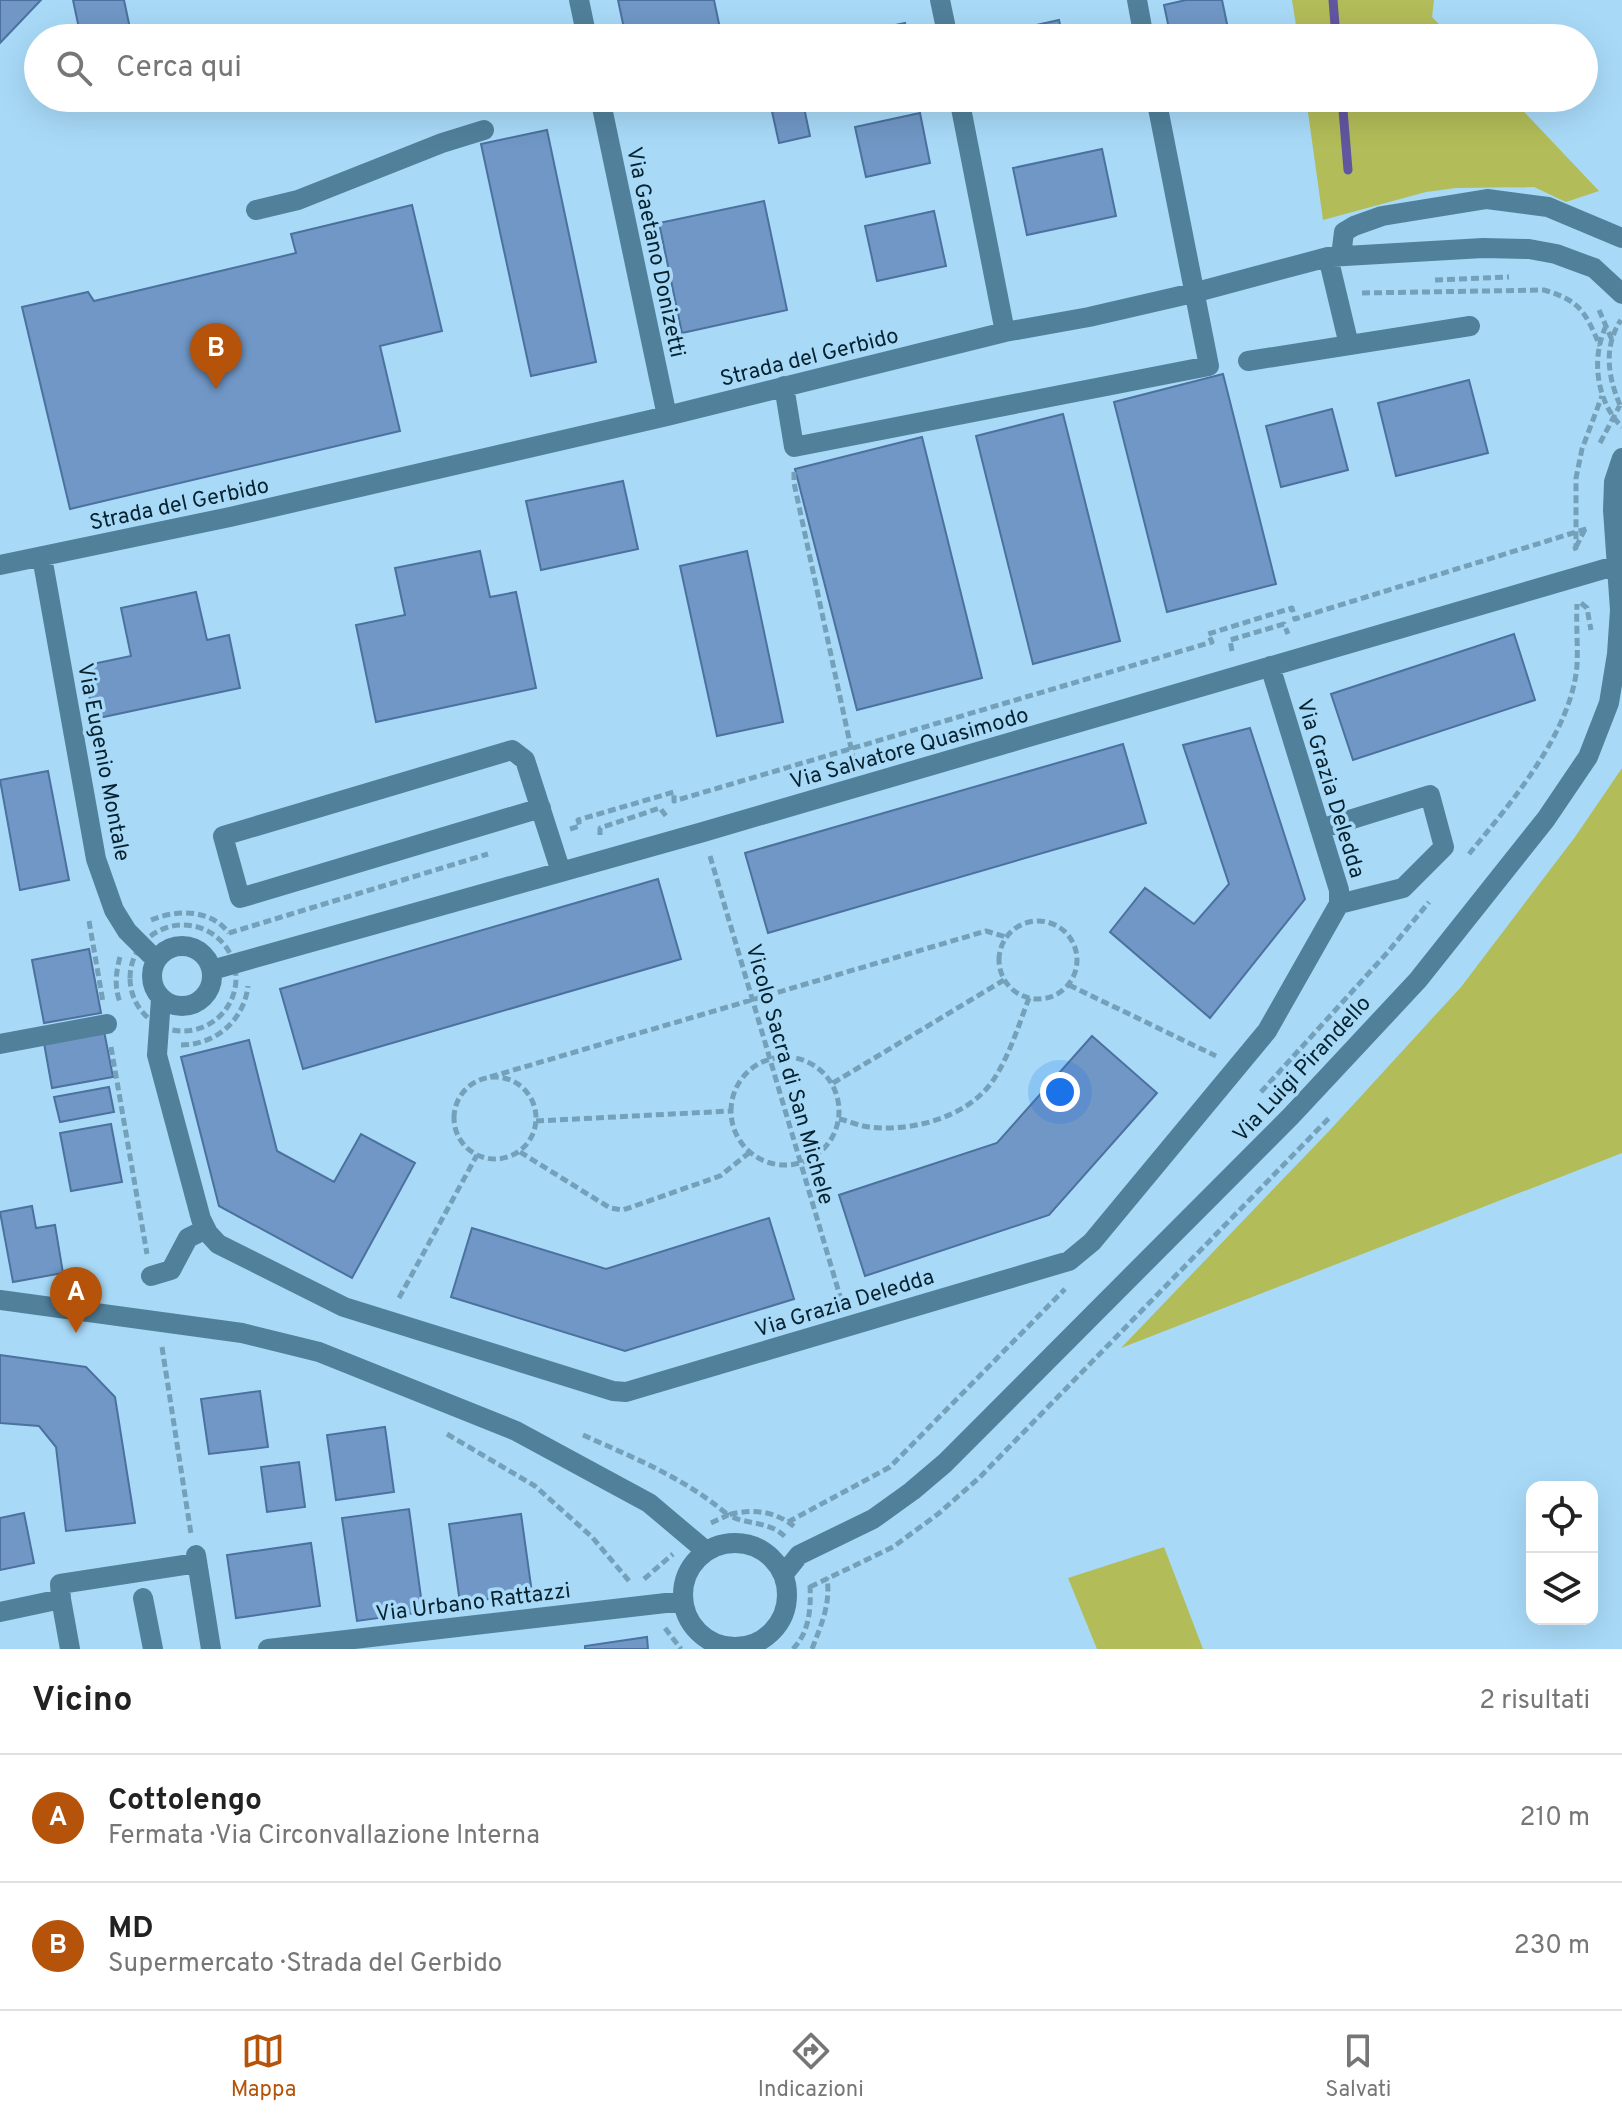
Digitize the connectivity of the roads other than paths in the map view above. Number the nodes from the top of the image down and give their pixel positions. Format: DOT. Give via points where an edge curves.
graph roads {
  1 [pos="579,0"];
  2 [pos="940,0"];
  3 [pos="1137,0"];
  4 [pos="584,24"];
  5 [pos="945,24"];
  6 [pos="1141,24"];
  7 [pos="603,112"];
  8 [pos="962,112"];
  9 [pos="1159,112"];
  10 [pos="484,130"];
  11 [pos="256,210"];
  12 [pos="1622,238"];
  13 [pos="1334,256"];
  14 [pos="1193,293"];
  15 [pos="1618,303"];
  16 [pos="1470,326"];
  17 [pos="1005,332"];
  18 [pos="1349,345"];
  19 [pos="1248,361"];
  20 [pos="784,386"];
  21 [pos="667,416"];
  22 [pos="1622,458"];
  23 [pos="42,557"];
  24 [pos="0,565"];
  25 [pos="1618,565"];
  26 [pos="1270,666"];
  27 [pos="541,808"];
  28 [pos="1320,829"];
  29 [pos="561,872"];
  30 [pos="1339,904"];
  31 [pos="143,947"];
  32 [pos="212,970"];
  33 [pos="161,999"];
  34 [pos="107,1024"];
  35 [pos="0,1044"];
  36 [pos="206,1229"];
  37 [pos="151,1276"];
  38 [pos="0,1300"];
  39 [pos="706,1551"];
  40 [pos="783,1575"];
  41 [pos="143,1598"];
  42 [pos="61,1599"];
  43 [pos="683,1601"];
  44 [pos="0,1612"];
  45 [pos="748,1647"];
  46 [pos="70,1649"];
  47 [pos="153,1649"];
  48 [pos="211,1649"];
  49 [pos="268,1649"];
  1 -- 4 [label="street"];
  2 -- 5 [label="street"];
  3 -- 6 [label="street"];
  7 -- 21 [label="street, Via Gaetano Donizetti"];
  8 -- 17 [label="street"];
  9 -- 14 [label="street"];
  10 -- 11 [label="street" via="298,200"];
  12 -- 13 [label="street" via="1548,207 1487,199 1382,216 1354,226 1344,232"];
  13 -- 14 [label="street, Strada del Gerbido"];
  13 -- 15 [label="street, Strada del Gerbido" via="1529,249 1594,268"];
  13 -- 18 [label="street"];
  14 -- 17 [label="street, Strada del Gerbido"];
  14 -- 20 [label="street" via="1209,366 794,447"];
  16 -- 18 [label="street"];
  17 -- 20 [label="street, Strada del Gerbido"];
  18 -- 19 [label="street"];
  20 -- 21 [label="street, Strada del Gerbido"];
  21 -- 23 [label="street, Strada del Gerbido"];
  22 -- 25 [label="street, Via Luigi Pirandello" via="1614,482"];
  23 -- 24 [label="street, Strada del Gerbido"];
  23 -- 31 [label="street, Via Eugenio Montale" via="96,859 114,910"];
  25 -- 26 [label="street, Via Salvatore Quasimodo"];
  25 -- 40 [label="street, Via Luigi Pirandello" via="1617,654 1609,703 1588,757 1546,819 1418,980 1291,1116 945,1463 873,1519 799,1555"];
  26 -- 28 [label="street, Via Grazia Deledda"];
  26 -- 29 [label="street, Via Salvatore Quasimodo"];
  27 -- 27 [label="street" via="525,760 512,750 223,836 240,898"];
  27 -- 29 [label="street"];
  28 -- 30 [label="street, Via Grazia Deledda"];
  28 -- 30 [label="street" via="1430,795 1444,847 1403,888"];
  29 -- 32 [label="street, Via Salvatore Quasimodo"];
  30 -- 36 [label="street, Via Grazia Deledda" via="1267,1031 1081,1253 1069,1261 626,1392 330,1300 218,1244"];
  31 -- 32 [label="street" via="192,947"];
  31 -- 33 [label="street"];
  32 -- 33 [label="street" via="209,989 196,1003 178,1006"];
  33 -- 36 [label="street" via="157,1055"];
  34 -- 35 [label="street"];
  36 -- 37 [label="street" via="188,1238 171,1270"];
  38 -- 39 [label="street" via="242,1333 319,1352 516,1431 649,1503"];
  39 -- 40 [label="street" via="743,1543 768,1554"];
  39 -- 43 [label="street" via="686,1577"];
  40 -- 45 [label="street" via="783,1616 769,1636"];
  41 -- 47 [label="street"];
  42 -- 44 [label="street"];
  42 -- 46 [label="street"];
  42 -- 48 [label="street" via="60,1584 191,1561"];
  43 -- 45 [label="street" via="694,1628 711,1641"];
  43 -- 49 [label="street, Via Urbano Rattazzi"];
}
